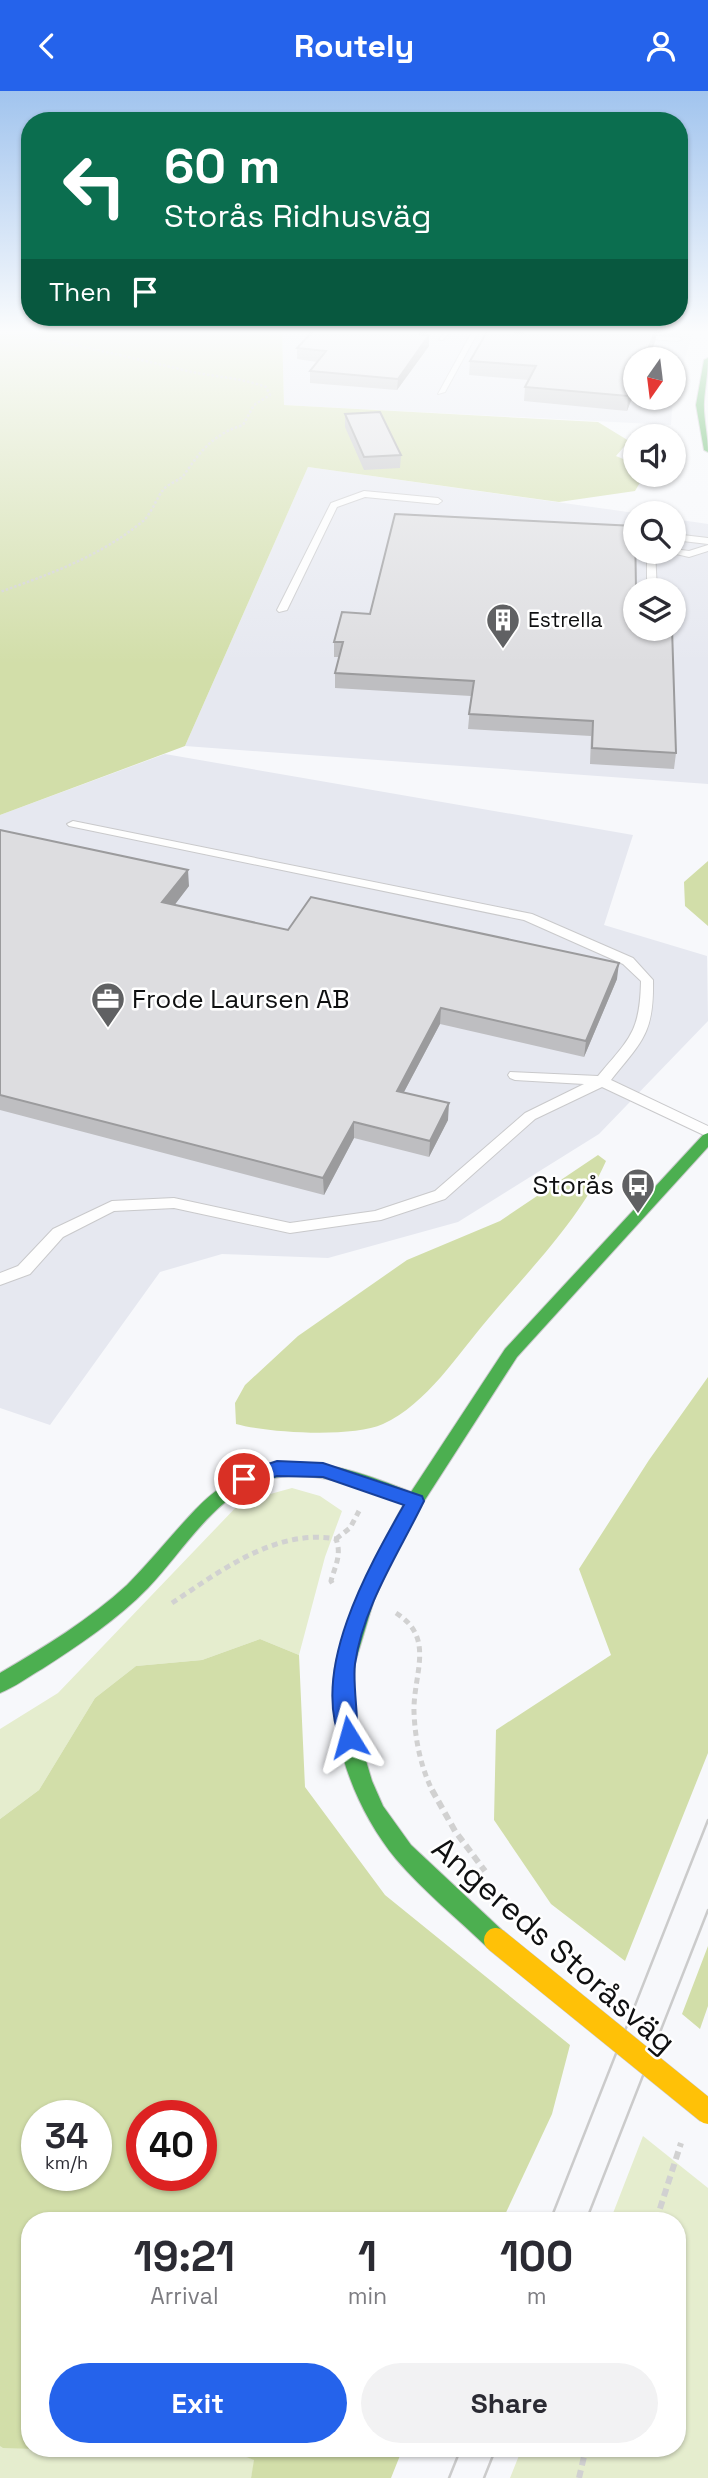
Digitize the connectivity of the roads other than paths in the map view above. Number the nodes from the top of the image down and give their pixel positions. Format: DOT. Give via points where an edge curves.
graph roads {
  1 [pos="438,501"];
  2 [pos="686,538"];
  3 [pos="708,541"];
  4 [pos="708,548"];
  5 [pos="686,554"];
  6 [pos="282,610"];
  7 [pos="73,824"];
  8 [pos="515,1075"];
  9 [pos="602,1081"];
  10 [pos="708,1135"];
  11 [pos="0,1279"];
  12 [pos="415,1501"];
  13 [pos="0,1684"];
  14 [pos="708,2112"];
  1 -- 6 [label="lane" via="364,494 334,505"];
  2 -- 3 [label="lane"];
  4 -- 5 [label="lane"];
  7 -- 9 [label="lane" via="527,917 628,961 647,980 647,1012 636,1039"];
  8 -- 9 [label="lane"];
  9 -- 10 [label="lane, Angereds Storåsväg"];
  9 -- 11 [label="lane" via="530,1116 440,1195 376,1216 290,1228 174,1203 112,1206 58,1233 24,1270"];
  10 -- 12 [label="street, Angereds Storåsväg" via="511,1353"];
  12 -- 13 [label="street" via="323,1470 277,1468 244,1479 227,1491 131,1594 64,1645"];
  12 -- 14 [label="street, Angereds Storåsväg, bridge" via="365,1600 345,1663 343,1695 349,1737 376,1813 404,1853 496,1940"];
}
